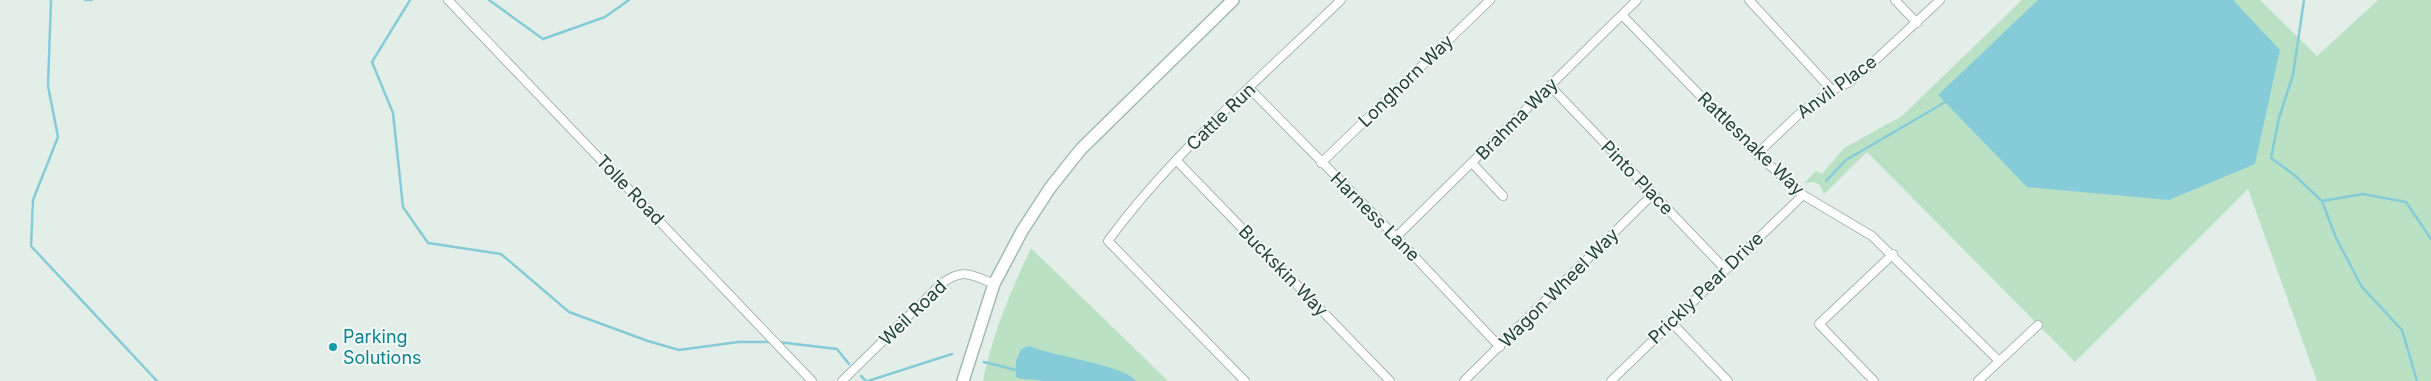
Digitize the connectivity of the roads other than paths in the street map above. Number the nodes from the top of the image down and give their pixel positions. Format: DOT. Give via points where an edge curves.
graph roads {
  1 [pos="448,0"];
  2 [pos="1233,0"];
  3 [pos="1341,0"];
  4 [pos="1490,0"];
  5 [pos="1637,0"];
  6 [pos="1748,0"];
  7 [pos="1895,0"];
  8 [pos="1940,0"];
  9 [pos="1622,15"];
  10 [pos="1917,23"];
  11 [pos="1550,86"];
  12 [pos="1250,89"];
  13 [pos="1832,90"];
  14 [pos="1757,154"];
  15 [pos="1176,160"];
  16 [pos="1321,163"];
  17 [pos="1472,163"];
  18 [pos="1653,194"];
  19 [pos="1803,195"];
  20 [pos="1504,196"];
  21 [pos="1396,238"];
  22 [pos="1892,254"];
  23 [pos="1725,269"];
  24 [pos="994,284"];
  25 [pos="1671,322"];
  26 [pos="2038,325"];
  27 [pos="1500,347"];
  28 [pos="1999,361"];
  29 [pos="1240,379"];
  30 [pos="812,381"];
  31 [pos="842,381"];
  32 [pos="963,381"];
  33 [pos="1390,381"];
  34 [pos="1464,381"];
  35 [pos="1610,381"];
  36 [pos="1728,381"];
  37 [pos="1874,381"];
  38 [pos="1978,381"];
  1 -- 30 [label="street, Tolle Road"];
  2 -- 24 [label="main road" via="1081,148 1022,231"];
  3 -- 12 [label="street, Cattle Run"];
  4 -- 16 [label="street, Longhorn Way"];
  5 -- 9 [label="street, Brahma Way"];
  6 -- 13 [label="street"];
  7 -- 10 [label="street"];
  8 -- 10 [label="street, Anvil Place"];
  9 -- 11 [label="street, Brahma Way"];
  9 -- 14 [label="street, Rattlesnake Way"];
  10 -- 13 [label="street, Anvil Place" via="1848,83"];
  11 -- 17 [label="street, Brahma Way"];
  11 -- 18 [label="street, Pinto Place"];
  12 -- 15 [label="street, Cattle Run"];
  12 -- 16 [label="street, Harness Lane"];
  13 -- 14 [label="street, Anvil Place" via="1799,114"];
  14 -- 19 [label="street, Rattlesnake Way"];
  15 -- 29 [label="street, Cattle Run" via="1108,240"];
  15 -- 33 [label="street, Buckskin Way"];
  16 -- 21 [label="street, Harness Lane"];
  17 -- 20 [label="street"];
  17 -- 21 [label="street, Brahma Way"];
  18 -- 23 [label="street, Pinto Place"];
  18 -- 27 [label="street, Wagon Wheel Way"];
  19 -- 22 [label="street, Rattlesnake Way" via="1872,236"];
  19 -- 23 [label="street, Prickly Pear Drive"];
  21 -- 27 [label="street, Harness Lane"];
  22 -- 28 [label="street, Rattlesnake Way"];
  22 -- 37 [label="street" via="1819,324"];
  23 -- 25 [label="street, Prickly Pear Drive"];
  24 -- 31 [label="street, Weil Road" via="963,273 952,276"];
  24 -- 32 [label="main road"];
  25 -- 35 [label="street, Prickly Pear Drive"];
  25 -- 36 [label="street"];
  26 -- 28 [label="street"];
  27 -- 34 [label="street, Wagon Wheel Way"];
  28 -- 38 [label="street"];
}
